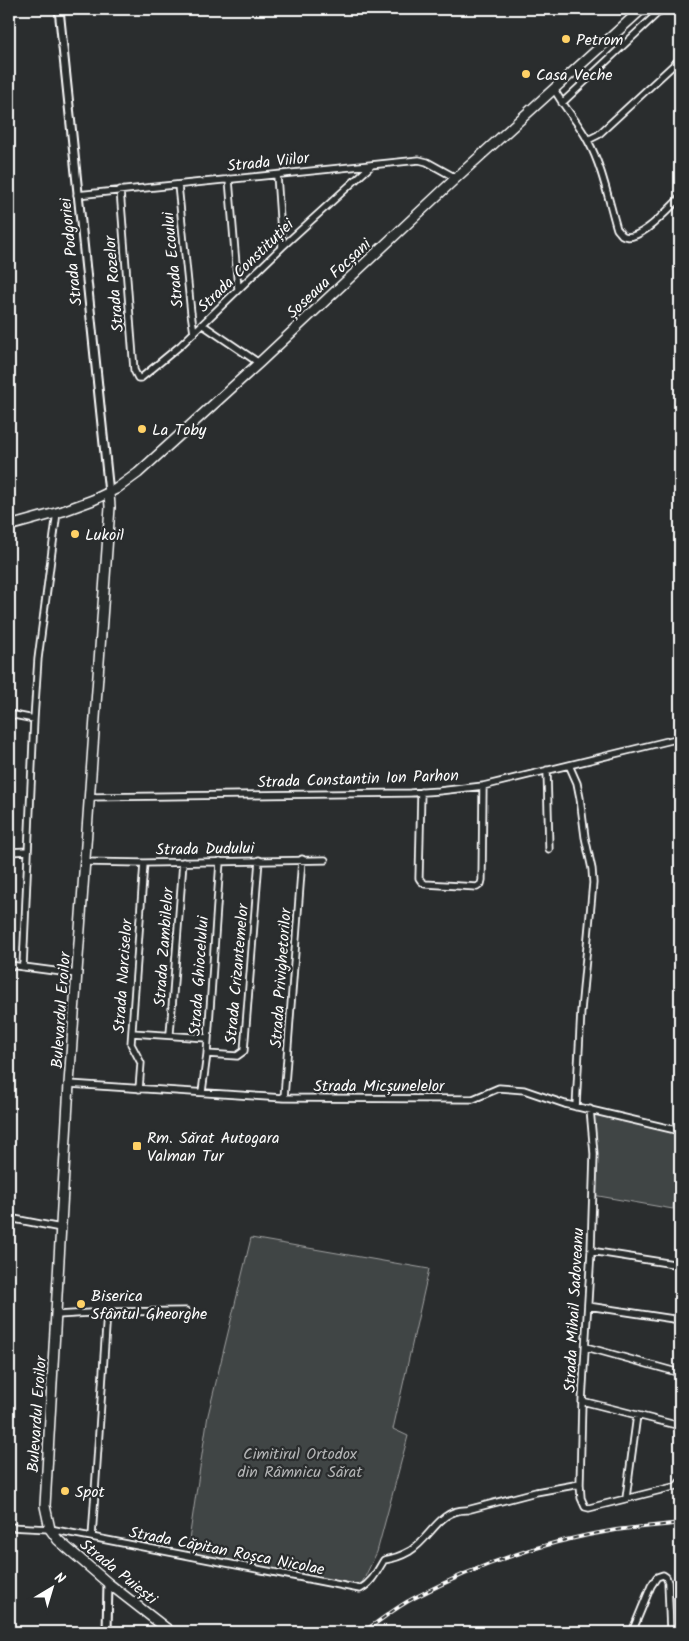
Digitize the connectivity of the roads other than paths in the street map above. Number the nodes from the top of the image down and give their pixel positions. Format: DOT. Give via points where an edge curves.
graph roads {
  1 [pos="59,9"];
  2 [pos="642,9"];
  3 [pos="662,9"];
  4 [pos="680,59"];
  5 [pos="674,64"];
  6 [pos="680,70"];
  7 [pos="554,89"];
  8 [pos="562,103"];
  9 [pos="588,140"];
  10 [pos="372,165"];
  11 [pos="277,175"];
  12 [pos="456,178"];
  13 [pos="229,179"];
  14 [pos="178,184"];
  15 [pos="120,190"];
  16 [pos="77,195"];
  17 [pos="680,198"];
  18 [pos="282,247"];
  19 [pos="238,290"];
  20 [pos="203,324"];
  21 [pos="194,333"];
  22 [pos="259,363"];
  23 [pos="136,375"];
  24 [pos="109,493"];
  25 [pos="57,512"];
  26 [pos="9,526"];
  27 [pos="9,714"];
  28 [pos="34,719"];
  29 [pos="680,738"];
  30 [pos="569,765"];
  31 [pos="547,770"];
  32 [pos="483,786"];
  33 [pos="420,792"];
  34 [pos="90,797"];
  35 [pos="549,849"];
  36 [pos="28,851"];
  37 [pos="9,852"];
  38 [pos="259,860"];
  39 [pos="302,860"];
  40 [pos="325,860"];
  41 [pos="220,861"];
  42 [pos="85,862"];
  43 [pos="183,862"];
  44 [pos="144,863"];
  45 [pos="9,965"];
  46 [pos="23,967"];
  47 [pos="77,974"];
  48 [pos="132,1032"];
  49 [pos="170,1034"];
  50 [pos="207,1038"];
  51 [pos="206,1054"];
  52 [pos="70,1084"];
  53 [pos="140,1089"];
  54 [pos="202,1092"];
  55 [pos="284,1098"];
  56 [pos="576,1107"];
  57 [pos="590,1110"];
  58 [pos="680,1131"];
  59 [pos="9,1218"];
  60 [pos="61,1228"];
  61 [pos="591,1251"];
  62 [pos="680,1265"];
  63 [pos="588,1306"];
  64 [pos="186,1311"];
  65 [pos="107,1312"];
  66 [pos="57,1315"];
  67 [pos="680,1320"];
  68 [pos="586,1348"];
  69 [pos="680,1373"];
  70 [pos="582,1401"];
  71 [pos="637,1415"];
  72 [pos="680,1426"];
  73 [pos="680,1483"];
  74 [pos="580,1484"];
  75 [pos="626,1498"];
  76 [pos="9,1527"];
  77 [pos="50,1529"];
  78 [pos="92,1537"];
  79 [pos="108,1583"];
  80 [pos="107,1632"];
  81 [pos="171,1632"];
  82 [pos="632,1632"];
  83 [pos="670,1632"];
  1 -- 16 [label="street, Strada Podgoriei"];
  2 -- 7 [label="main road, Șoseaua Focșani"];
  3 -- 8 [label="street"];
  4 -- 5 [label="street"];
  5 -- 6 [label="street"];
  5 -- 9 [label="street" via="598,135"];
  7 -- 8 [label="street"];
  7 -- 12 [label="main road, Șoseaua Focșani"];
  8 -- 9 [label="street"];
  9 -- 17 [label="street" via="617,229 622,235 636,236 646,230"];
  10 -- 11 [label="street, Strada Viilor"];
  10 -- 12 [label="street, Strada Viilor" via="422,160"];
  10 -- 18 [label="street, Strada Constituției"];
  11 -- 13 [label="street, Strada Viilor"];
  11 -- 18 [label="street"];
  12 -- 22 [label="main road, Șoseaua Focșani"];
  13 -- 14 [label="street, Strada Viilor"];
  13 -- 19 [label="street"];
  14 -- 15 [label="street, Strada Viilor"];
  14 -- 21 [label="street, Strada Ecoului"];
  15 -- 16 [label="street, Strada Viilor"];
  15 -- 23 [label="street, Strada Rozelor"];
  16 -- 24 [label="street, Strada Podgoriei"];
  18 -- 19 [label="street, Strada Constituției"];
  19 -- 20 [label="street, Strada Constituției"];
  20 -- 21 [label="street, Strada Constituției"];
  20 -- 22 [label="street"];
  21 -- 23 [label="street, Strada Constituției" via="146,376 138,378"];
  22 -- 24 [label="main road, Șoseaua Focșani" via="138,473"];
  24 -- 25 [label="main road, Șoseaua Focșani"];
  24 -- 34 [label="main road, Bulevardul Eroilor"];
  25 -- 26 [label="main road, Șoseaua Focșani"];
  25 -- 28 [label="street" via="38,659"];
  27 -- 28 [label="street"];
  28 -- 36 [label="street"];
  29 -- 30 [label="street, Strada Constantin Ion Parhon"];
  30 -- 31 [label="street, Strada Constantin Ion Parhon"];
  30 -- 56 [label="street" via="577,783 593,883"];
  31 -- 32 [label="street, Strada Constantin Ion Parhon"];
  31 -- 35 [label="street"];
  32 -- 33 [label="street, Strada Constantin Ion Parhon"];
  32 -- 33 [label="street" via="482,880 476,887 425,884 421,881"];
  33 -- 34 [label="street, Strada Constantin Ion Parhon"];
  34 -- 42 [label="main road, Bulevardul Eroilor"];
  36 -- 37 [label="street"];
  36 -- 46 [label="street"];
  38 -- 39 [label="street, Strada Dudului"];
  38 -- 41 [label="street, Strada Dudului"];
  38 -- 51 [label="street, Strada Crizantemelor" via="244,1051 237,1056"];
  39 -- 40 [label="street, Strada Dudului"];
  39 -- 55 [label="street, Strada Privighetorilor"];
  41 -- 43 [label="street, Strada Dudului"];
  41 -- 50 [label="street, Strada Ghiocelului"];
  42 -- 44 [label="street, Strada Dudului"];
  42 -- 47 [label="main road, Bulevardul Eroilor"];
  43 -- 44 [label="street, Strada Dudului"];
  43 -- 49 [label="street, Strada Zambilelor"];
  44 -- 48 [label="street, Strada Narciselor"];
  45 -- 46 [label="street"];
  46 -- 47 [label="street"];
  47 -- 52 [label="main road, Bulevardul Eroilor"];
  48 -- 49 [label="street"];
  48 -- 53 [label="street, Strada Narciselor" via="132,1044 141,1063"];
  49 -- 50 [label="street"];
  50 -- 51 [label="street, Strada Ghiocelului"];
  51 -- 54 [label="street, Strada Ghiocelului"];
  52 -- 53 [label="street, Strada Micșunelelor"];
  52 -- 60 [label="main road, Bulevardul Eroilor"];
  53 -- 54 [label="street, Strada Micșunelelor"];
  54 -- 55 [label="street, Strada Micșunelelor"];
  55 -- 56 [label="street, Strada Micșunelelor" via="473,1099 499,1088 524,1090"];
  56 -- 57 [label="street, Strada Micșunelelor"];
  57 -- 58 [label="street, Strada Micșunelelor"];
  57 -- 61 [label="street, Strada Mihail Sadoveanu" via="594,1154"];
  59 -- 60 [label="street"];
  60 -- 66 [label="main road, Bulevardul Eroilor"];
  61 -- 62 [label="street"];
  61 -- 63 [label="street, Strada Mihail Sadoveanu"];
  63 -- 67 [label="street"];
  63 -- 68 [label="street, Strada Mihail Sadoveanu"];
  64 -- 65 [label="street"];
  65 -- 66 [label="street"];
  65 -- 78 [label="street"];
  66 -- 77 [label="main road, Bulevardul Eroilor" via="45,1498"];
  68 -- 69 [label="street"];
  68 -- 70 [label="street, Strada Mihail Sadoveanu"];
  70 -- 71 [label="street"];
  70 -- 74 [label="street, Strada Mihail Sadoveanu"];
  71 -- 72 [label="street"];
  71 -- 75 [label="street"];
  73 -- 75 [label="street"];
  74 -- 75 [label="street, Strada Mihail Sadoveanu" via="585,1507"];
  74 -- 78 [label="street, Strada Căpitan Roșca Nicolae" via="451,1513 410,1551 384,1560 367,1586 360,1589"];
  76 -- 77 [label="street, Strada Căpitan Roșca Nicolae"];
  77 -- 78 [label="street, Strada Căpitan Roșca Nicolae"];
  77 -- 79 [label="main road, Strada Puiești" via="58,1540"];
  79 -- 80 [label="street"];
  79 -- 81 [label="main road, Strada Puiești"];
  82 -- 83 [label="street" via="651,1586 662,1575 668,1582"];
}
